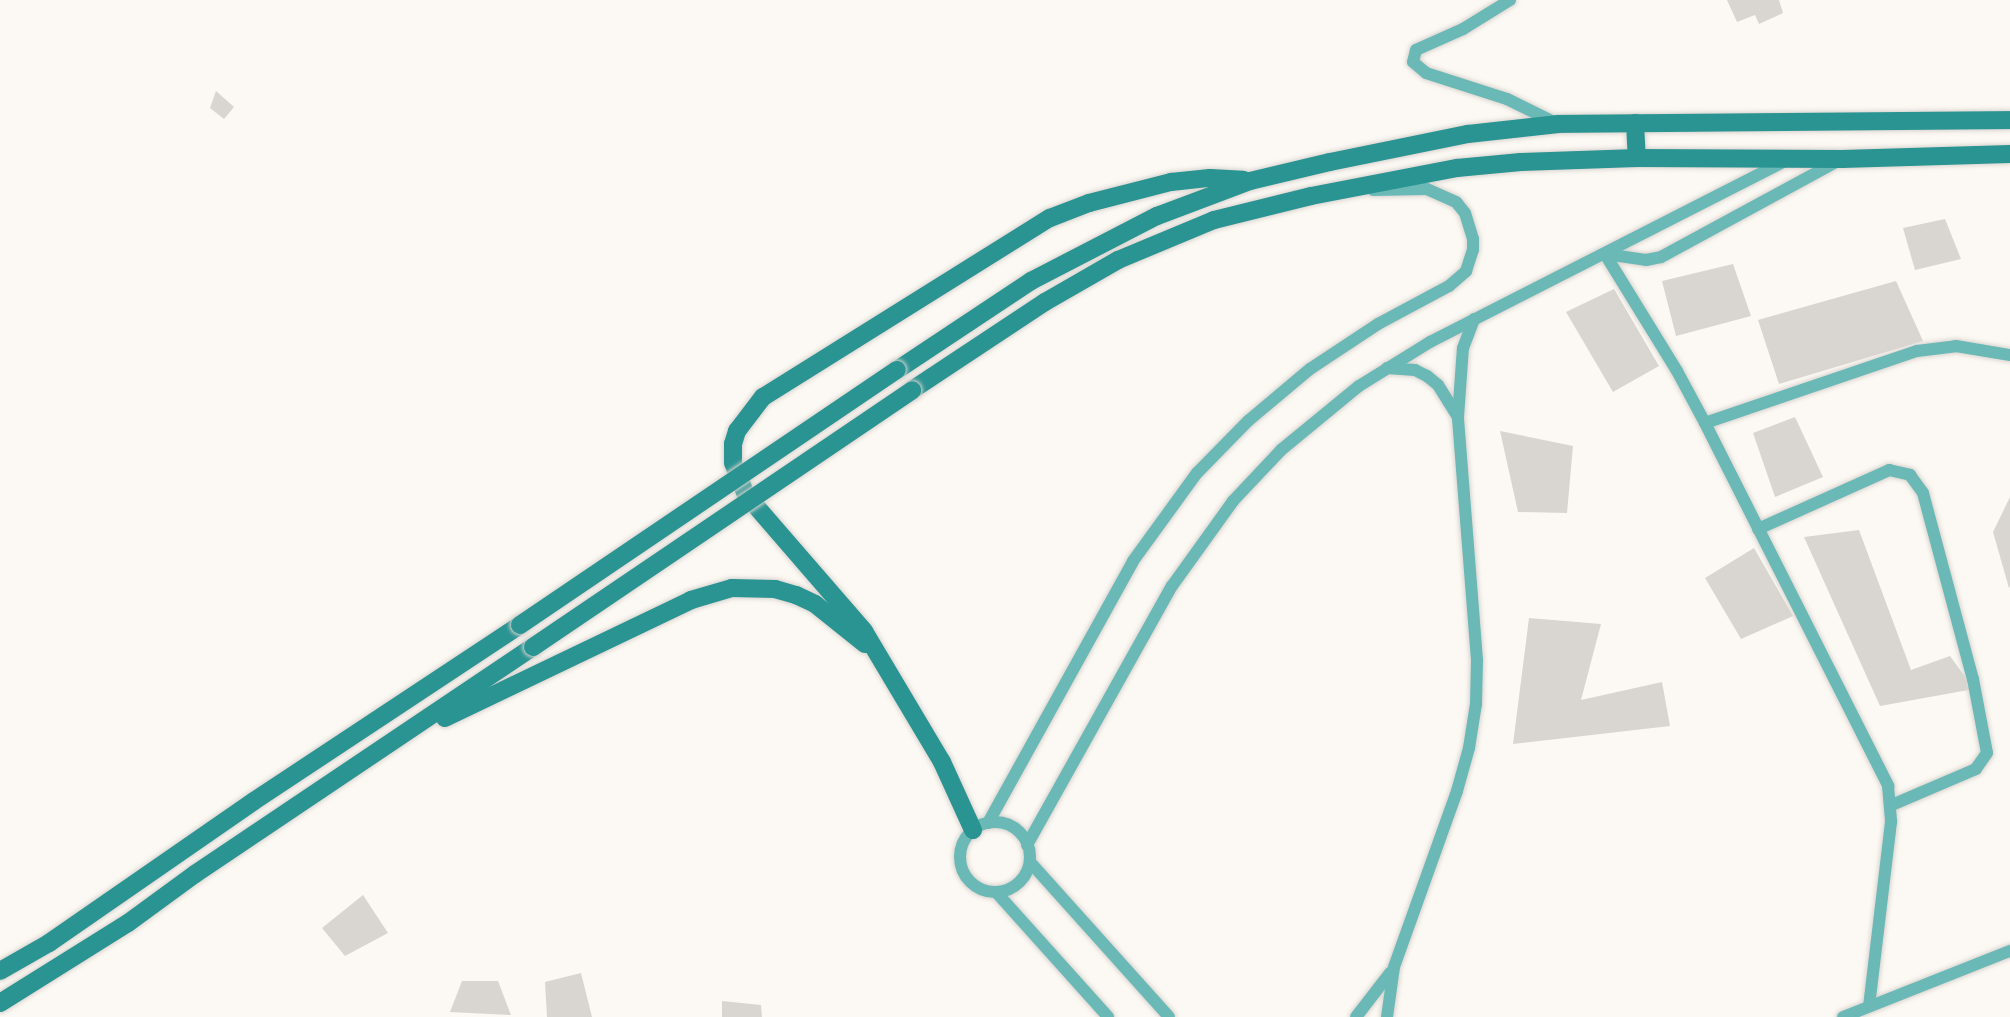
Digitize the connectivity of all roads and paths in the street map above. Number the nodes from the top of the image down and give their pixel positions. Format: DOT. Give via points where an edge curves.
graph roads {
  1 [pos="1510,0"];
  2 [pos="2010,120"];
  3 [pos="1635,123"];
  4 [pos="1558,124"];
  5 [pos="2010,154"];
  6 [pos="1793,157"];
  7 [pos="1637,158"];
  8 [pos="1842,159"];
  9 [pos="1250,181"];
  10 [pos="1352,188"];
  11 [pos="1605,254"];
  12 [pos="1475,319"];
  13 [pos="2010,355"];
  14 [pos="1387,368"];
  15 [pos="1458,417"];
  16 [pos="1704,423"];
  17 [pos="1758,529"];
  18 [pos="879,654"];
  19 [pos="385,746"];
  20 [pos="1892,805"];
  21 [pos="980,827"];
  22 [pos="1027,845"];
  23 [pos="1030,862"];
  24 [pos="996,892"];
  25 [pos="2010,951"];
  26 [pos="1394,967"];
  27 [pos="0,971"];
  28 [pos="0,1003"];
  29 [pos="1869,1006"];
  30 [pos="1108,1017"];
  31 [pos="1169,1017"];
  32 [pos="1356,1017"];
  33 [pos="1387,1017"];
  34 [pos="1843,1017"];
  1 -- 4 [label="street" via="1463,29 1416,50 1413,62 1426,73 1507,99"];
  2 -- 3 [label="main road"];
  3 -- 4 [label="main road"];
  3 -- 7 [label="main road"];
  4 -- 9 [label="main road" via="1468,134"];
  5 -- 8 [label="main road"];
  6 -- 7 [label="main road"];
  6 -- 8 [label="main road"];
  6 -- 11 [label="street"];
  7 -- 10 [label="main road" via="1457,168"];
  8 -- 11 [label="street" via="1661,257 1646,260"];
  9 -- 18 [label="main road" via="1210,178 1171,182 1050,218 752,407 733,444 738,479 746,495 848,610"];
  9 -- 27 [label="main road, bridge" via="1179,206 1093,246 993,305 49,943"];
  10 -- 19 [label="main road, bridge" via="1227,217 1149,246 1045,302"];
  10 -- 21 [label="street" via="1427,189 1456,202 1465,213 1473,239 1466,271 1449,286 1378,324 1310,369 1196,473 1133,561"];
  11 -- 12 [label="street"];
  11 -- 16 [label="street"];
  12 -- 14 [label="street"];
  12 -- 15 [label="street" via="1463,348"];
  13 -- 16 [label="street" via="1956,346 1917,351"];
  14 -- 15 [label="street" via="1415,370 1427,376"];
  14 -- 22 [label="street" via="1289,443 1211,528 1172,586"];
  15 -- 26 [label="street" via="1477,660 1476,704 1457,791"];
  16 -- 17 [label="street"];
  17 -- 20 [label="street" via="1879,766"];
  17 -- 20 [label="street" via="1889,470 1910,475 1923,493 1973,679 1987,753 1976,769"];
  18 -- 19 [label="main road" via="815,604 796,595 775,589 732,588 691,600"];
  18 -- 21 [label="main road"];
  19 -- 28 [label="main road" via="128,923"];
  20 -- 29 [label="street"];
  21 -- 22 [label="street" via="1012,827"];
  21 -- 24 [label="street" via="964,840 960,863 973,885"];
  22 -- 23 [label="street"];
  23 -- 24 [label="street" via="1015,886"];
  23 -- 31 [label="street"];
  24 -- 30 [label="street"];
  25 -- 29 [label="street"];
  26 -- 32 [label="street"];
  26 -- 33 [label="street"];
  29 -- 34 [label="street"];
}
